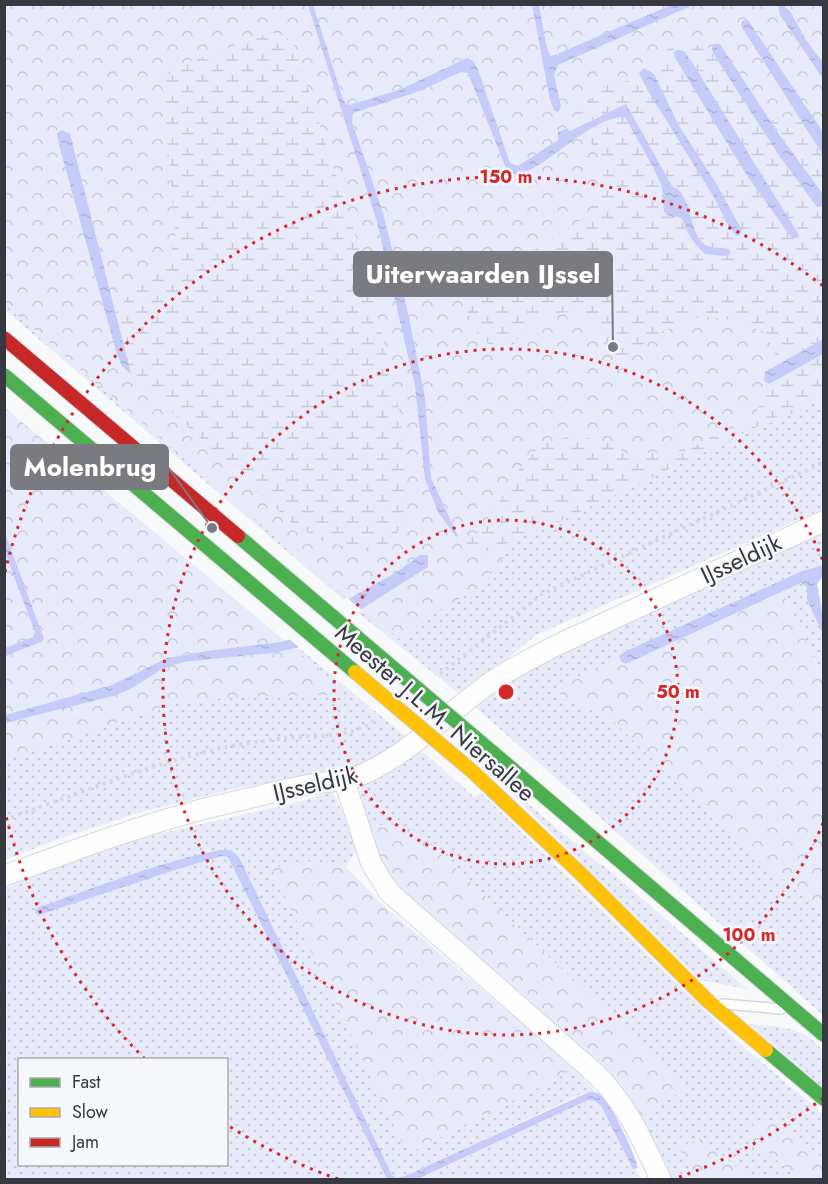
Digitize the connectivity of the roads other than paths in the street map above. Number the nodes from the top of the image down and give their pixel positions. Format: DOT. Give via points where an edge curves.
graph roads {
  1 [pos="4,338"];
  2 [pos="4,375"];
  3 [pos="824,521"];
  4 [pos="344,780"];
  5 [pos="4,876"];
  6 [pos="709,1002"];
  7 [pos="795,1011"];
  8 [pos="824,1035"];
  9 [pos="824,1099"];
  10 [pos="662,1179"];
  1 -- 7 [label="street, Meester J.L.M. Niersallee, bridge"];
  2 -- 6 [label="street, Meester J.L.M. Niersallee, bridge" via="473,772"];
  3 -- 4 [label="street, IJsseldijk" via="516,667 394,758"];
  4 -- 5 [label="street, IJsseldijk" via="208,808"];
  4 -- 10 [label="street" via="371,862 389,892 610,1088 626,1108"];
  6 -- 7 [label="lane"];
  6 -- 9 [label="street, Meester J.L.M. Niersallee"];
  7 -- 8 [label="street, Meester J.L.M. Niersallee"];
}
